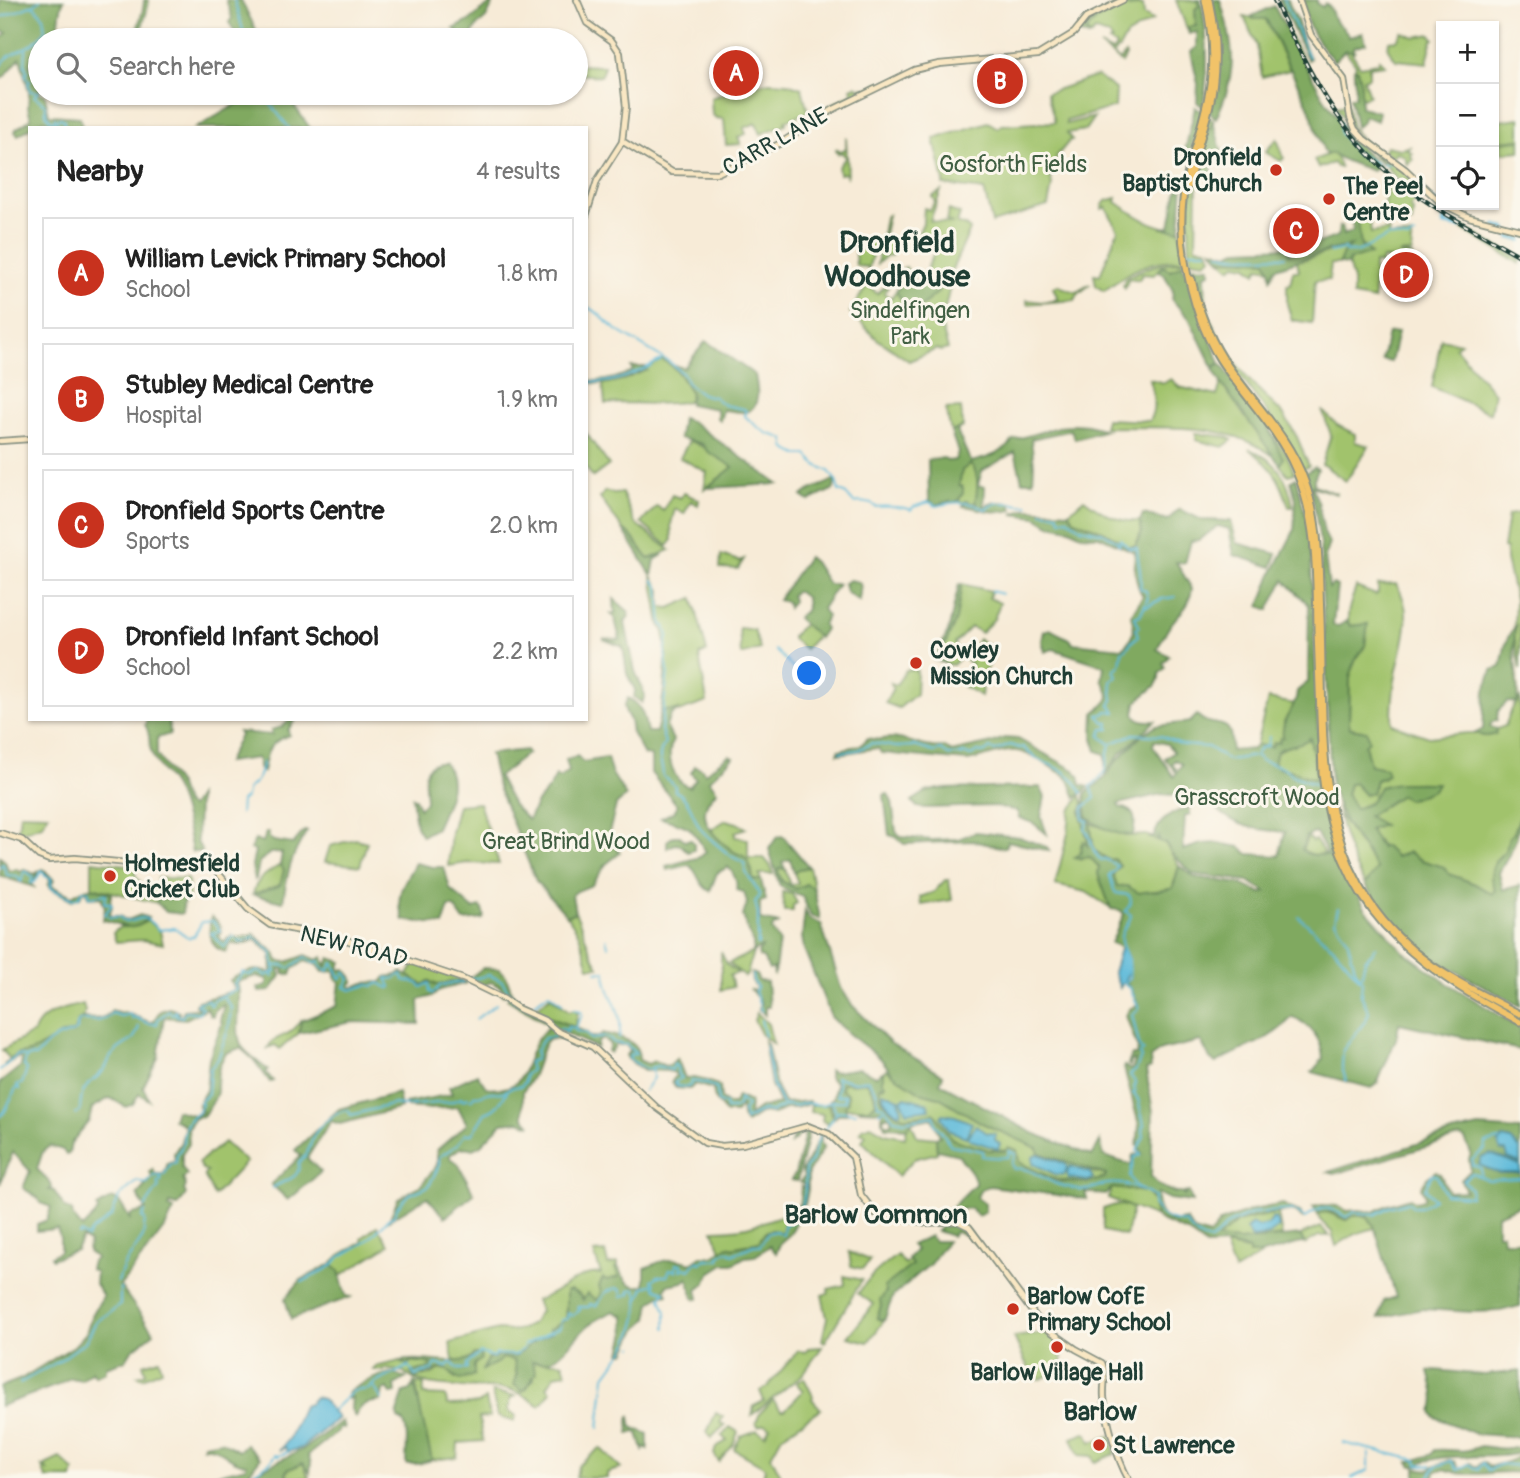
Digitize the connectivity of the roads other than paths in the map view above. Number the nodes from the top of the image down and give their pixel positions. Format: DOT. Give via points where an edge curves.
graph roads {
  1 [pos="577,0"];
  2 [pos="1123,0"];
  3 [pos="1207,0"];
  4 [pos="1300,2"];
  5 [pos="622,141"];
  6 [pos="1436,198"];
  7 [pos="588,208"];
  8 [pos="1454,210"];
  9 [pos="1520,230"];
  10 [pos="1189,274"];
  11 [pos="28,439"];
  12 [pos="0,441"];
  13 [pos="0,833"];
  14 [pos="1520,1014"];
  15 [pos="1520,1022"];
  16 [pos="1128,1478"];
  1 -- 5 [label="main road" via="587,23 620,53 626,107"];
  2 -- 5 [label="main road, CARR LANE" via="1086,18 1074,33 1035,56 934,65 888,81 779,144 718,173 672,172"];
  3 -- 10 [label="highway" via="1210,84 1187,175 1183,248"];
  4 -- 6 [label="main road" via="1311,35 1344,79 1352,125"];
  5 -- 7 [label="main road" via="593,188"];
  8 -- 9 [label="main road"];
  10 -- 14 [label="highway" via="1211,337 1288,444 1310,498 1318,548 1326,779 1348,861 1379,913 1416,951 1454,979"];
  10 -- 15 [label="highway" via="1209,342 1288,453 1308,511 1314,549 1322,773 1340,854 1369,906 1399,942 1447,980"];
  11 -- 12 [label="main road"];
  13 -- 16 [label="main road, NEW ROAD" via="22,840 49,860 159,865 198,861 214,868 247,909 270,925 346,940 467,981 593,1047 656,1107 705,1143 743,1144 807,1126 829,1134 855,1160 861,1195 875,1213 964,1224 974,1231 1048,1331 1102,1363 1107,1410"];
}
